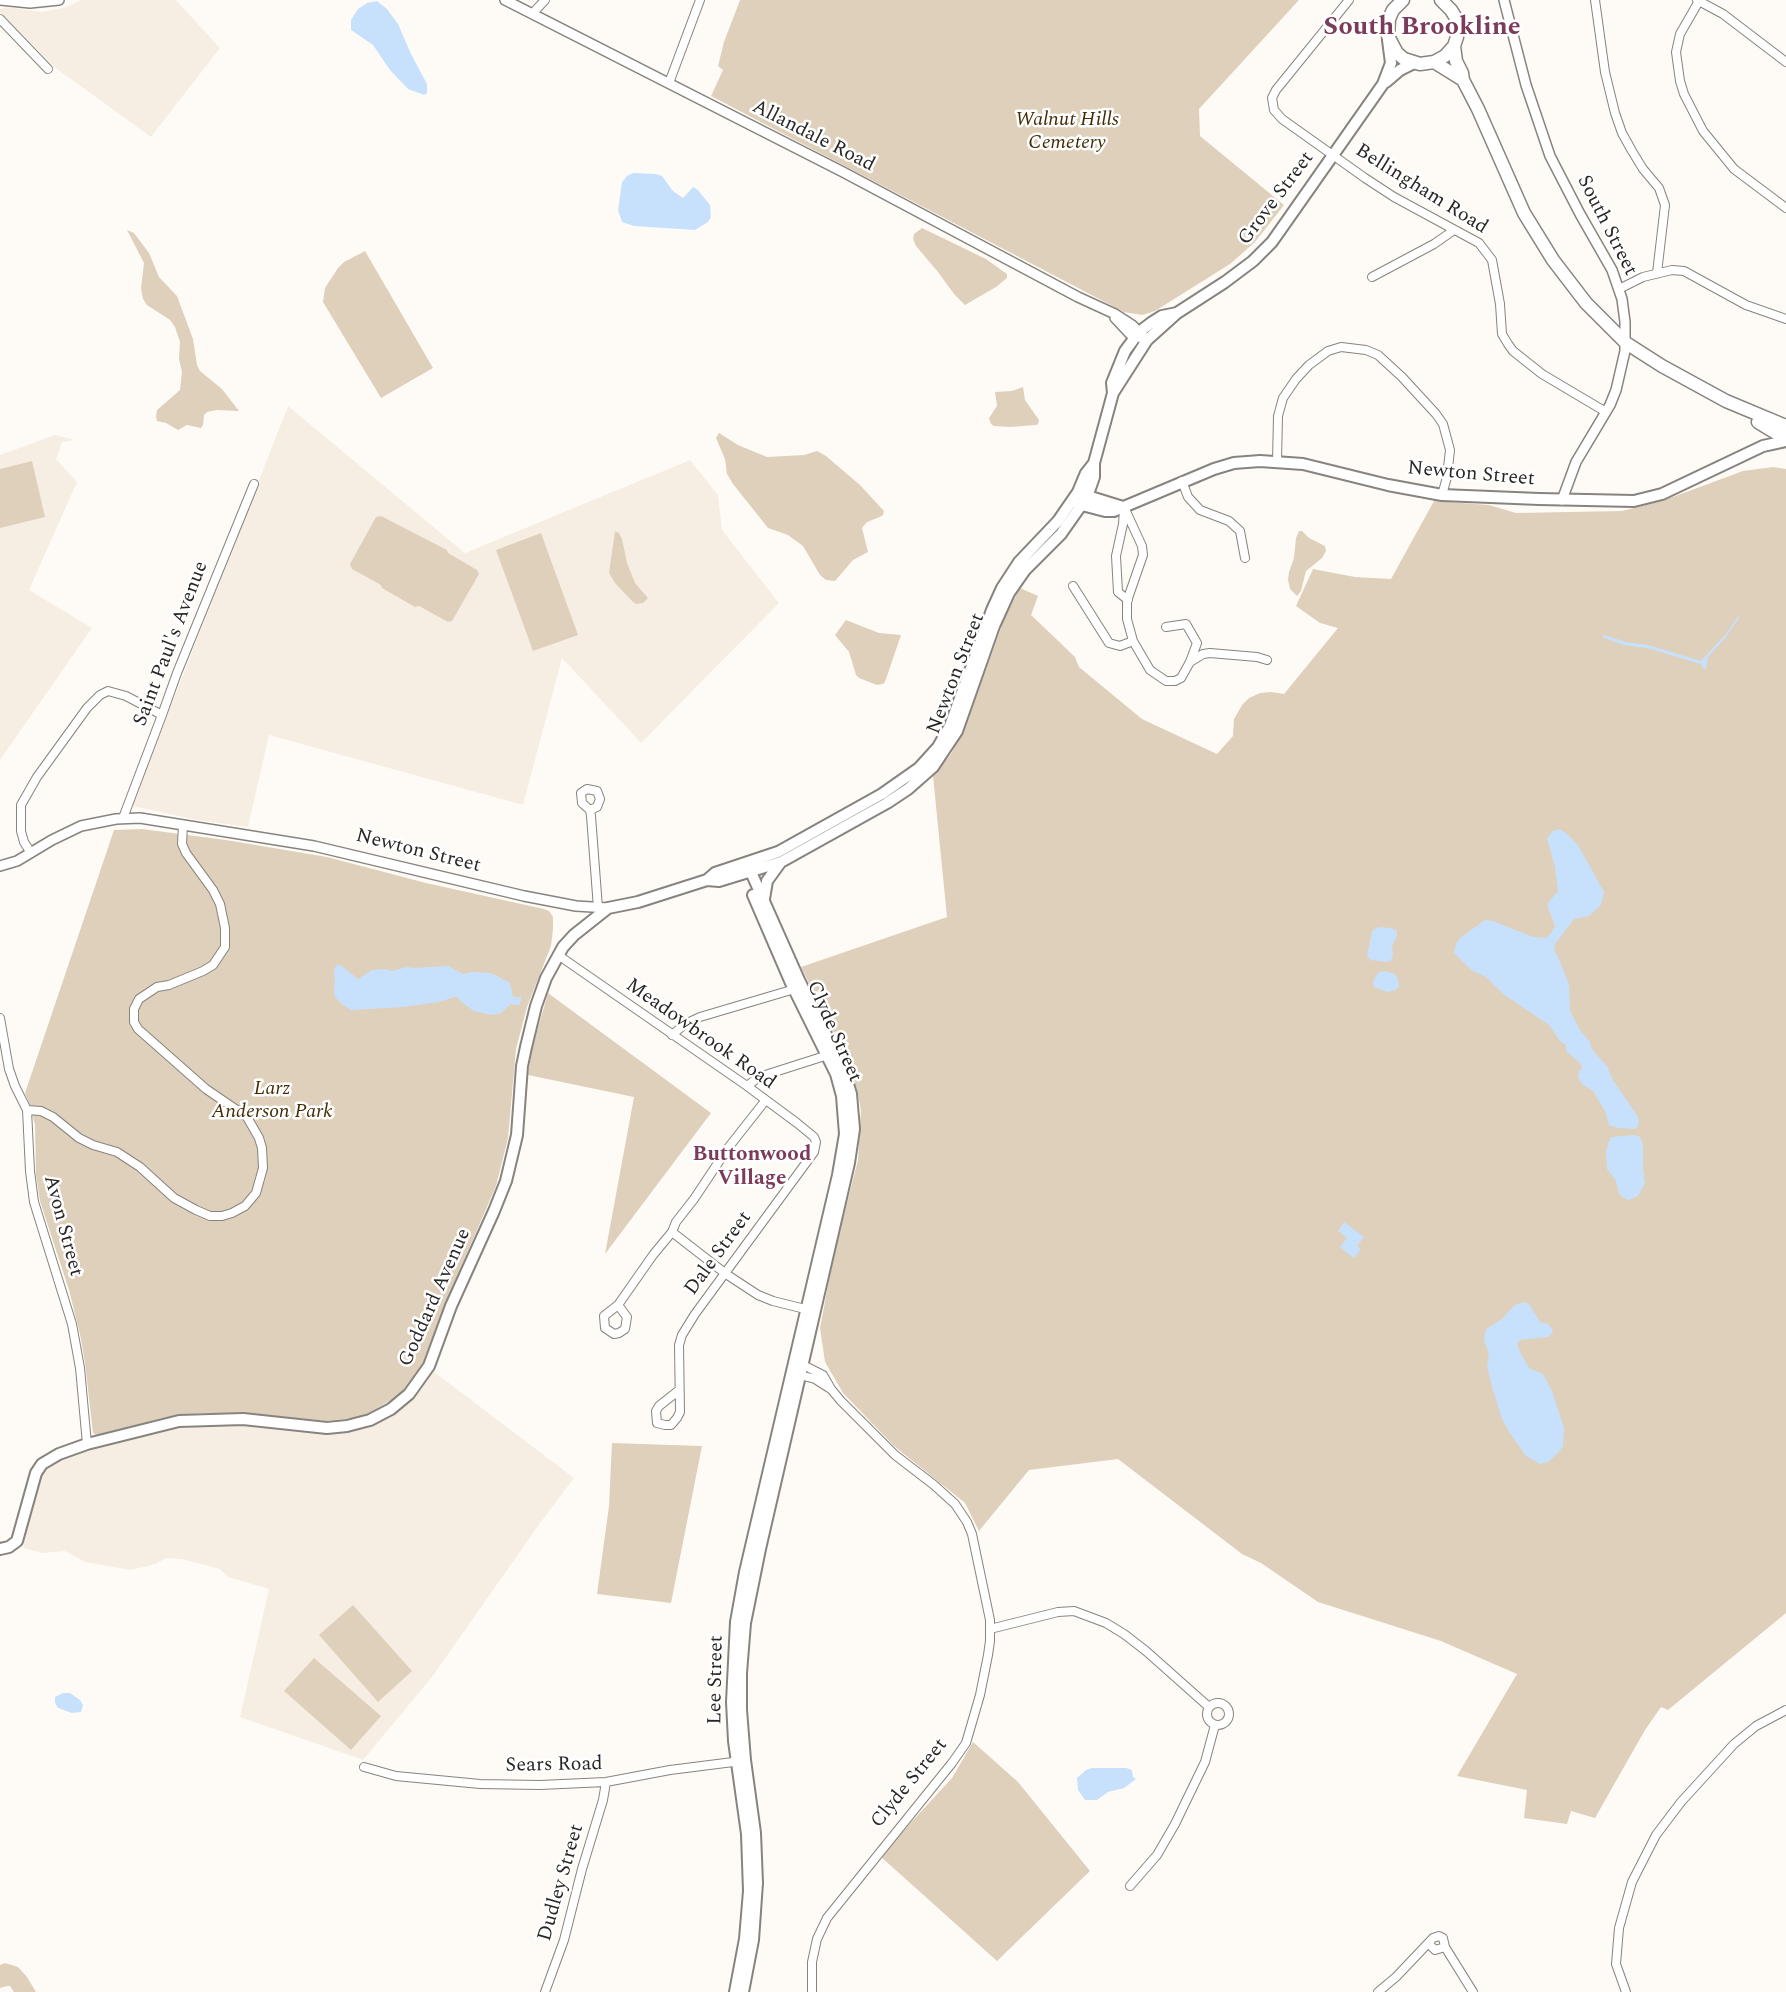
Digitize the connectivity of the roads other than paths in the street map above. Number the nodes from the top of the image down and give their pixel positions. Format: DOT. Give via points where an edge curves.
graph roads {
  1 [pos="0,0"];
  2 [pos="58,0"];
  3 [pos="505,0"];
  4 [pos="545,0"];
  5 [pos="700,0"];
  6 [pos="1348,0"];
  7 [pos="1403,0"];
  8 [pos="1441,0"];
  9 [pos="1504,0"];
  10 [pos="1595,0"];
  11 [pos="1698,1"];
  12 [pos="1390,5"];
  13 [pos="1452,5"];
  14 [pos="532,14"];
  15 [pos="0,19"];
  16 [pos="1388,36"];
  17 [pos="1454,46"];
  18 [pos="1434,62"];
  19 [pos="1786,62"];
  20 [pos="1414,63"];
  21 [pos="48,69"];
  22 [pos="1462,80"];
  23 [pos="669,83"];
  24 [pos="1383,84"];
  25 [pos="1333,155"];
  26 [pos="1786,208"];
  27 [pos="1454,230"];
  28 [pos="1657,273"];
  29 [pos="1372,276"];
  30 [pos="1619,289"];
  31 [pos="1786,319"];
  32 [pos="1140,336"];
  33 [pos="1626,343"];
  34 [pos="1726,401"];
  35 [pos="1606,412"];
  36 [pos="1786,426"];
  37 [pos="1786,440"];
  38 [pos="1786,450"];
  39 [pos="1745,454"];
  40 [pos="1277,461"];
  41 [pos="1182,482"];
  42 [pos="254,483"];
  43 [pos="1442,495"];
  44 [pos="1080,499"];
  45 [pos="1562,500"];
  46 [pos="1124,507"];
  47 [pos="1245,558"];
  48 [pos="1073,586"];
  49 [pos="1128,600"];
  50 [pos="1166,627"];
  51 [pos="1133,641"];
  52 [pos="1267,660"];
  53 [pos="1190,662"];
  54 [pos="162,715"];
  55 [pos="590,810"];
  56 [pos="119,818"];
  57 [pos="183,825"];
  58 [pos="31,853"];
  59 [pos="781,861"];
  60 [pos="0,866"];
  61 [pos="746,868"];
  62 [pos="764,903"];
  63 [pos="603,908"];
  64 [pos="558,955"];
  65 [pos="798,988"];
  66 [pos="0,1018"];
  67 [pos="672,1035"];
  68 [pos="831,1053"];
  69 [pos="747,1086"];
  70 [pos="765,1101"];
  71 [pos="27,1110"];
  72 [pos="815,1147"];
  73 [pos="672,1232"];
  74 [pos="726,1274"];
  75 [pos="618,1305"];
  76 [pos="811,1310"];
  77 [pos="797,1369"];
  78 [pos="678,1391"];
  79 [pos="87,1444"];
  80 [pos="0,1549"];
  81 [pos="990,1629"];
  82 [pos="1209,1707"];
  83 [pos="1786,1710"];
  84 [pos="1215,1725"];
  85 [pos="741,1761"];
  86 [pos="364,1767"];
  87 [pos="606,1782"];
  88 [pos="1130,1886"];
  89 [pos="1429,1944"];
  90 [pos="1445,1947"];
  91 [pos="545,1992"];
  92 [pos="735,1992"];
  93 [pos="743,1992"];
  94 [pos="812,1992"];
  95 [pos="1378,1992"];
  96 [pos="1473,1992"];
  97 [pos="1626,1992"];
  1 -- 2 [label="street"];
  3 -- 14 [label="street, Allandale Road"];
  4 -- 14 [label="street"];
  5 -- 23 [label="street"];
  6 -- 25 [label="street, Bellingham Road" via="1272,98 1274,110 1282,119"];
  7 -- 12 [label="main road"];
  8 -- 13 [label="main road"];
  9 -- 30 [label="street, South Street" via="1550,156"];
  10 -- 28 [label="street" via="1615,114 1622,133 1659,188 1665,205"];
  11 -- 19 [label="street" via="1723,14"];
  11 -- 26 [label="street" via="1680,34 1676,52 1684,94 1703,131 1734,169"];
  12 -- 16 [label="main road"];
  13 -- 17 [label="main road" via="1457,27"];
  14 -- 23 [label="street, Allandale Road"];
  15 -- 21 [label="street"];
  16 -- 20 [label="main road" via="1397,53"];
  16 -- 24 [label="main road, Grove Street" via="1391,63"];
  17 -- 18 [label="main road"];
  17 -- 22 [label="main road"];
  18 -- 20 [label="main road"];
  18 -- 22 [label="main road"];
  20 -- 24 [label="main road, Grove Street"];
  22 -- 33 [label="main road" via="1539,240 1586,303"];
  23 -- 32 [label="street, Allandale Road" via="1125,320"];
  24 -- 25 [label="main road, Grove Street"];
  25 -- 27 [label="street, Bellingham Road" via="1394,197"];
  25 -- 32 [label="main road, Grove Street" via="1272,242 1252,261 1176,313 1162,316"];
  27 -- 29 [label="street"];
  27 -- 35 [label="street, Bellingham Road" via="1479,243 1492,260 1502,334 1514,351 1542,374"];
  28 -- 30 [label="street"];
  28 -- 31 [label="street" via="1684,271 1746,305"];
  30 -- 33 [label="street, South Street"];
  32 -- 44 [label="main road, Grove Street" via="1113,393"];
  33 -- 34 [label="main road"];
  33 -- 35 [label="street, South Street" via="1618,384"];
  34 -- 36 [label="main road"];
  34 -- 37 [label="main road"];
  35 -- 45 [label="street, South Street" via="1576,462"];
  37 -- 39 [label="main road, Newton Street"];
  38 -- 39 [label="main road, Newton Street"];
  39 -- 45 [label="main road, Newton Street" via="1647,498"];
  40 -- 41 [label="main road, Newton Street" via="1234,464"];
  40 -- 43 [label="main road, Newton Street"];
  40 -- 43 [label="street" via="1282,398 1296,379 1328,351 1341,347 1366,350 1378,355 1402,377 1443,424 1450,450"];
  41 -- 46 [label="main road, Newton Street"];
  41 -- 47 [label="street" via="1188,497 1200,510 1229,521 1240,531"];
  42 -- 54 [label="street, Saint Paul's Avenue"];
  43 -- 45 [label="main road, Newton Street"];
  44 -- 46 [label="main road, Newton Street" via="1105,511"];
  44 -- 59 [label="main road, Newton Street" via="1061,534 1025,570 1009,593 957,731 933,767 898,796"];
  44 -- 61 [label="main road, Newton Street" via="1014,568 1002,588 950,726 931,755 911,775 882,794"];
  46 -- 49 [label="street" via="1116,556 1118,592"];
  46 -- 49 [label="street" via="1143,555"];
  48 -- 51 [label="street" via="1109,643 1120,646"];
  49 -- 51 [label="street" via="1127,619"];
  50 -- 53 [label="street" via="1186,624 1197,643"];
  51 -- 53 [label="street" via="1150,670 1166,681 1181,678"];
  52 -- 53 [label="street" via="1210,653"];
  54 -- 56 [label="street, Saint Paul's Avenue"];
  54 -- 58 [label="street" via="108,691 87,708 21,805 21,831"];
  55 -- 63 [label="street"];
  56 -- 57 [label="street, Newton Street"];
  56 -- 58 [label="street, Newton Street" via="81,826"];
  57 -- 63 [label="street, Newton Street" via="314,846 524,896"];
  57 -- 71 [label="street" via="182,844 186,853 220,904 225,947 213,965 157,987 139,999 134,1022 206,1089 247,1117 262,1148 263,1168 256,1193 232,1214 210,1216 174,1198 117,1152 79,1138 41,1111"];
  58 -- 60 [label="street, Newton Street"];
  59 -- 61 [label="main road, Newton Street"];
  59 -- 62 [label="main road" via="767,881"];
  61 -- 62 [label="main road, Clyde Street"];
  61 -- 63 [label="main road, Newton Street" via="719,881 708,880 638,902"];
  61 -- 65 [label="main road, Clyde Street"];
  62 -- 65 [label="main road, Clyde Street"];
  63 -- 64 [label="main road, Goddard Avenue"];
  64 -- 67 [label="street, Meadowbrook Road"];
  64 -- 79 [label="main road, Goddard Avenue" via="546,978 525,1047 517,1135 506,1181 429,1366 409,1394 391,1409 348,1426 196,1420 154,1426"];
  65 -- 67 [label="street" via="700,1017"];
  65 -- 68 [label="main road, Clyde Street"];
  66 -- 71 [label="street, Avon Street" via="9,1068"];
  67 -- 69 [label="street, Meadowbrook Road"];
  68 -- 69 [label="street" via="759,1077"];
  68 -- 76 [label="main road, Clyde Street" via="844,1071 851,1094 853,1141"];
  69 -- 70 [label="street, Meadowbrook Road"];
  70 -- 72 [label="street, Meadowbrook Road" via="814,1137"];
  70 -- 73 [label="street"];
  71 -- 79 [label="street, Avon Street" via="34,1202 72,1324"];
  72 -- 74 [label="street, Dale Street"];
  73 -- 74 [label="street"];
  73 -- 75 [label="street"];
  74 -- 76 [label="street" via="766,1299"];
  74 -- 78 [label="street, Dale Street" via="682,1335"];
  76 -- 77 [label="main road, Clyde Street"];
  77 -- 81 [label="street, Clyde Street" via="831,1389 895,1455 955,1504 972,1534"];
  77 -- 85 [label="main road, Lee Street" via="746,1619 740,1702"];
  79 -- 80 [label="main road, Goddard Avenue" via="42,1464 33,1480 17,1541"];
  81 -- 82 [label="street" via="1074,1611 1124,1634"];
  81 -- 94 [label="street, Clyde Street" via="982,1685 966,1743 827,1918 812,1962"];
  82 -- 84 [label="street" via="1206,1716"];
  82 -- 84 [label="street" via="1220,1703 1228,1710 1227,1720"];
  83 -- 97 [label="street" via="1756,1726 1734,1744 1656,1835 1632,1882 1619,1928 1616,1964"];
  84 -- 88 [label="street" via="1205,1762 1172,1831"];
  85 -- 87 [label="street, Sears Road"];
  85 -- 92 [label="main road, Lee Street" via="749,1883 745,1939"];
  85 -- 93 [label="main road, Lee Street" via="755,1833 757,1891"];
  86 -- 87 [label="street, Sears Road" via="396,1776 480,1784"];
  87 -- 91 [label="street, Dudley Street" via="564,1940"];
  89 -- 90 [label="street" via="1435,1950"];
  89 -- 90 [label="street" via="1439,1936"];
  89 -- 95 [label="street"];
  90 -- 96 [label="street"];
}
